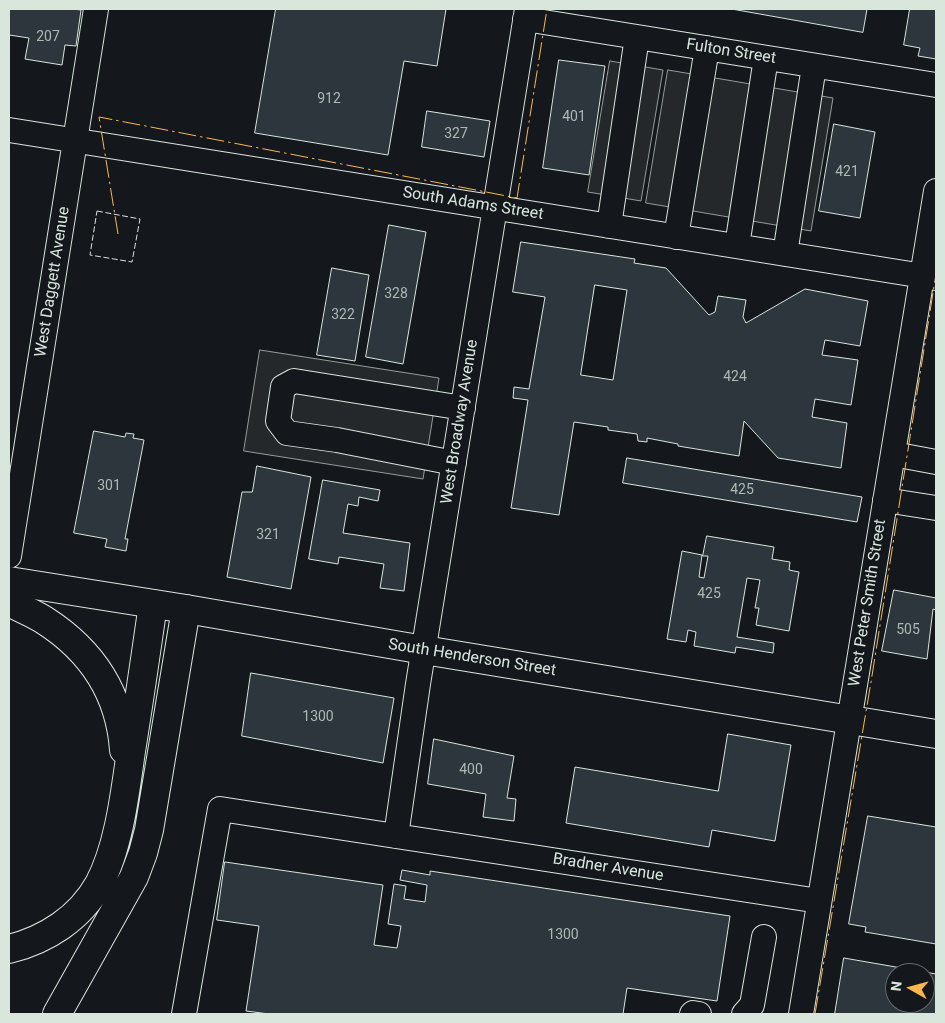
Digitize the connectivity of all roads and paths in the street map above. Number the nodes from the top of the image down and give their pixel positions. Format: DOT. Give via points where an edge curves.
graph roads {
  1 [pos="96,9"];
  2 [pos="526,14"];
  3 [pos="637,37"];
  4 [pos="707,48"];
  5 [pos="766,58"];
  6 [pos="814,66"];
  7 [pos="936,85"];
  8 [pos="9,130"];
  9 [pos="75,141"];
  10 [pos="936,191"];
  11 [pos="495,207"];
  12 [pos="609,226"];
  13 [pos="676,237"];
  14 [pos="737,246"];
  15 [pos="785,254"];
  16 [pos="929,277"];
  17 [pos="463,408"];
  18 [pos="894,454"];
  19 [pos="936,462"];
  20 [pos="454,463"];
  21 [pos="885,500"];
  22 [pos="936,508"];
  23 [pos="10,541"];
  24 [pos="9,581"];
  25 [pos="9,602"];
  26 [pos="154,604"];
  27 [pos="186,609"];
  28 [pos="424,650"];
  29 [pos="849,720"];
  30 [pos="936,734"];
  31 [pos="127,780"];
  32 [pos="396,836"];
  33 [pos="820,901"];
  34 [pos="764,937"];
  35 [pos="9,949"];
  36 [pos="57,1014"];
  37 [pos="184,1014"];
  38 [pos="692,1014"];
  39 [pos="699,1014"];
  40 [pos="744,1014"];
  41 [pos="801,1014"];
  1 -- 9 [label="street, West Daggett Avenue"];
  2 -- 3 [label="street, Fulton Street"];
  2 -- 11 [label="street, West Broadway Avenue"];
  3 -- 4 [label="street, Fulton Street"];
  3 -- 12 [label="street"];
  4 -- 5 [label="street, Fulton Street"];
  4 -- 13 [label="street"];
  5 -- 6 [label="street, Fulton Street"];
  5 -- 14 [label="street"];
  6 -- 7 [label="street, Fulton Street"];
  6 -- 15 [label="street"];
  8 -- 9 [label="street, South Adams Street"];
  9 -- 11 [label="street, South Adams Street"];
  9 -- 23 [label="street, West Daggett Avenue"];
  10 -- 16 [label="street, West Peter Smith Street"];
  11 -- 12 [label="street, South Adams Street"];
  11 -- 17 [label="street, West Broadway Avenue"];
  12 -- 13 [label="street, South Adams Street"];
  13 -- 14 [label="street, South Adams Street"];
  14 -- 15 [label="street, South Adams Street"];
  15 -- 16 [label="street, South Adams Street"];
  16 -- 18 [label="street, West Peter Smith Street"];
  17 -- 20 [label="street, West Broadway Avenue"];
  17 -- 20 [label="street" via="294,382 283,387 278,421 287,433"];
  18 -- 19 [label="street"];
  18 -- 21 [label="street, West Peter Smith Street"];
  20 -- 28 [label="street, West Broadway Avenue"];
  21 -- 22 [label="street"];
  21 -- 29 [label="street, West Peter Smith Street"];
  24 -- 26 [label="main road, South Henderson Street"];
  25 -- 31 [label="main road" via="62,633 101,674 119,719"];
  26 -- 27 [label="main road, South Henderson Street"];
  26 -- 31 [label="main road"];
  27 -- 28 [label="main road, South Henderson Street"];
  27 -- 36 [label="main road" via="143,853 134,877"];
  28 -- 29 [label="main road, South Henderson Street"];
  28 -- 32 [label="street, West Broadway Avenue"];
  29 -- 30 [label="main road, South Henderson Street"];
  29 -- 33 [label="street, West Peter Smith Street"];
  31 -- 35 [label="main road" via="116,839 98,885 72,917 44,936"];
  32 -- 33 [label="street, Bradner Avenue"];
  32 -- 37 [label="street, Bradner Avenue" via="220,809"];
  33 -- 41 [label="street, West Peter Smith Street"];
  34 -- 40 [label="street" via="752,1005"];
  38 -- 39 [label="street"];
}
